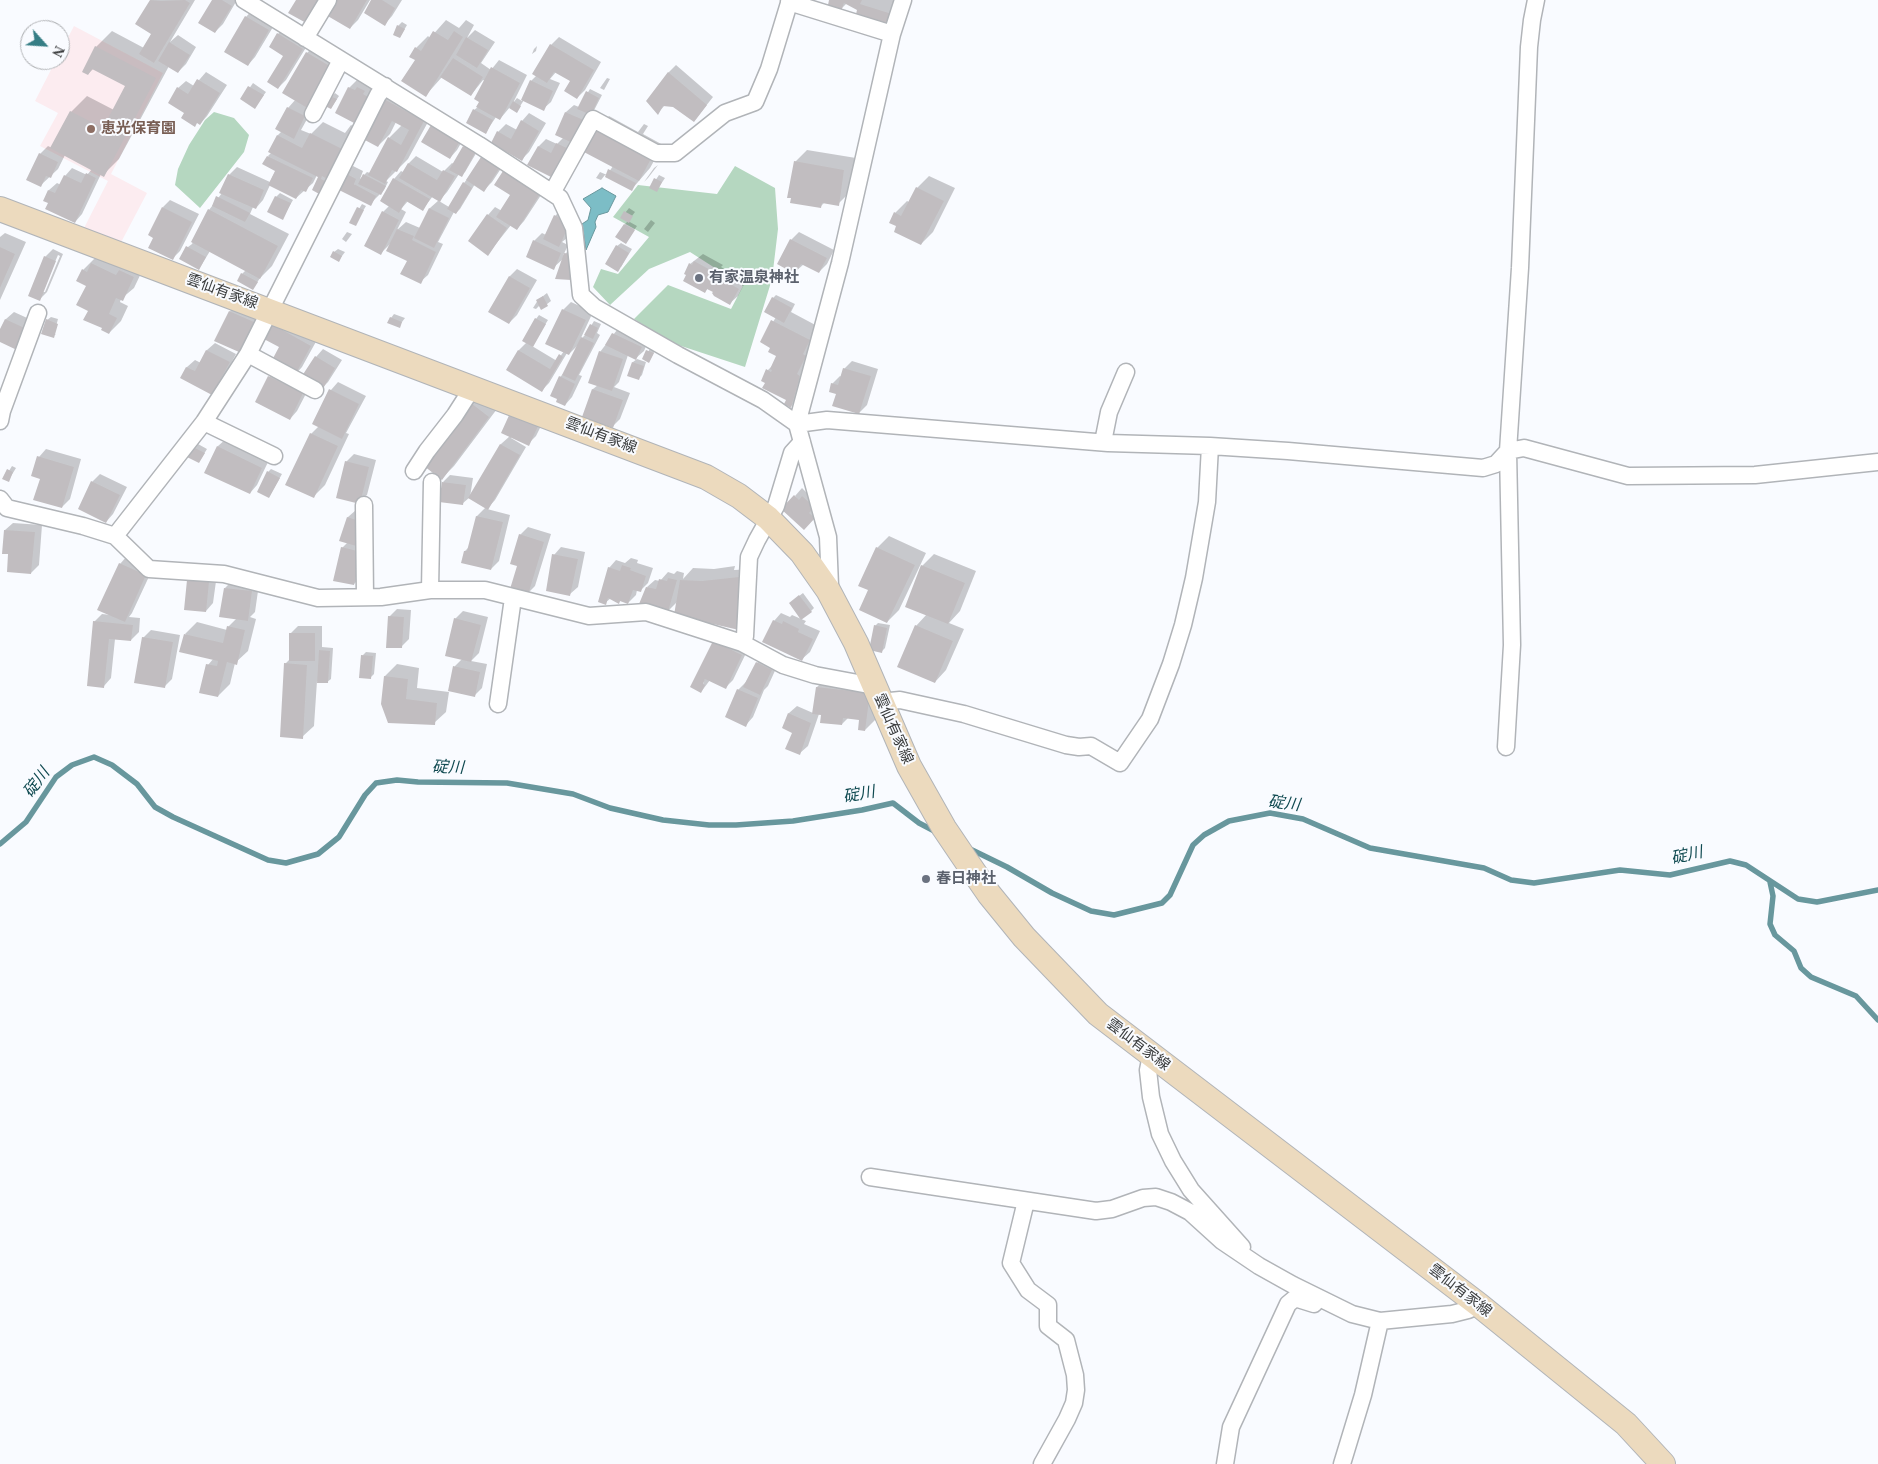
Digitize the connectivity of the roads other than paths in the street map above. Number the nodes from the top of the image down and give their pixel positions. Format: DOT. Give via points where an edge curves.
graph roads {
  1 [pos="244,0"];
  2 [pos="328,0"];
  3 [pos="903,0"];
  4 [pos="1536,0"];
  5 [pos="789,1"];
  6 [pos="892,34"];
  7 [pos="305,38"];
  8 [pos="341,60"];
  9 [pos="385,86"];
  10 [pos="313,114"];
  11 [pos="552,193"];
  12 [pos="0,209"];
  13 [pos="270,310"];
  14 [pos="38,313"];
  15 [pos="248,354"];
  16 [pos="1126,372"];
  17 [pos="472,387"];
  18 [pos="315,390"];
  19 [pos="0,421"];
  20 [pos="204,422"];
  21 [pos="797,424"];
  22 [pos="802,442"];
  23 [pos="1103,442"];
  24 [pos="1210,446"];
  25 [pos="1508,451"];
  26 [pos="274,456"];
  27 [pos="1878,462"];
  28 [pos="414,471"];
  29 [pos="432,482"];
  30 [pos="364,505"];
  31 [pos="2,507"];
  32 [pos="768,518"];
  33 [pos="115,536"];
  34 [pos="430,590"];
  35 [pos="828,590"];
  36 [pos="364,597"];
  37 [pos="513,598"];
  38 [pos="742,643"];
  39 [pos="877,694"];
  40 [pos="498,704"];
  41 [pos="1506,747"];
  42 [pos="1151,1055"];
  43 [pos="870,1177"];
  44 [pos="1026,1200"];
  45 [pos="1259,1266"];
  46 [pos="1330,1304"];
  47 [pos="1479,1305"];
  48 [pos="1380,1321"];
  49 [pos="1042,1464"];
  50 [pos="1226,1464"];
  51 [pos="1342,1464"];
  52 [pos="1663,1464"];
  1 -- 7 [label="street"];
  2 -- 7 [label="street"];
  3 -- 6 [label="street"];
  4 -- 25 [label="street" via="1529,47"];
  5 -- 6 [label="street"];
  5 -- 11 [label="street" via="769,69 755,102 725,113 675,153 656,153 593,119"];
  6 -- 21 [label="street" via="840,263"];
  7 -- 8 [label="street"];
  8 -- 9 [label="street"];
  8 -- 10 [label="street"];
  9 -- 11 [label="street"];
  9 -- 13 [label="street"];
  11 -- 21 [label="street" via="560,198 574,228 581,295 594,307 763,400"];
  12 -- 13 [label="main road, 雲仙有家線"];
  13 -- 15 [label="street"];
  13 -- 17 [label="main road, 雲仙有家線"];
  14 -- 19 [label="street"];
  15 -- 18 [label="street"];
  15 -- 20 [label="street"];
  16 -- 23 [label="street" via="1108,412"];
  17 -- 28 [label="street"];
  17 -- 32 [label="main road, 雲仙有家線" via="706,477"];
  20 -- 26 [label="street"];
  20 -- 33 [label="street"];
  21 -- 22 [label="street"];
  21 -- 23 [label="street" via="826,420"];
  22 -- 32 [label="street" via="792,453 776,506"];
  22 -- 35 [label="street" via="828,537"];
  23 -- 24 [label="street"];
  24 -- 25 [label="street" via="1484,468 1496,464"];
  24 -- 39 [label="street" via="1207,502 1183,625 1150,719 1120,763 1091,746 1066,745 964,714"];
  25 -- 27 [label="street" via="1524,448 1628,476 1755,475"];
  25 -- 41 [label="street" via="1512,645"];
  29 -- 34 [label="street"];
  30 -- 36 [label="street"];
  31 -- 33 [label="street"];
  32 -- 35 [label="main road, 雲仙有家線" via="802,553"];
  32 -- 38 [label="street" via="749,557"];
  33 -- 36 [label="street" via="149,569 224,574 318,598"];
  34 -- 36 [label="street"];
  34 -- 37 [label="street" via="485,590"];
  35 -- 39 [label="main road, 雲仙有家線"];
  37 -- 38 [label="street" via="588,616 646,612"];
  37 -- 40 [label="street"];
  38 -- 39 [label="street" via="783,665"];
  39 -- 42 [label="main road, 雲仙有家線" via="909,766 944,828 989,894 1024,937 1098,1014"];
  42 -- 45 [label="street" via="1148,1070 1151,1096 1160,1134 1172,1161 1191,1190"];
  42 -- 47 [label="main road, 雲仙有家線"];
  43 -- 44 [label="street"];
  44 -- 45 [label="street" via="1096,1211 1156,1197 1190,1212 1222,1241"];
  44 -- 49 [label="street" via="1012,1263 1028,1290 1048,1305 1048,1326 1066,1340 1076,1390 1067,1419"];
  45 -- 46 [label="street"];
  46 -- 48 [label="street"];
  46 -- 50 [label="street" via="1324,1308 1298,1299 1288,1304 1231,1427"];
  47 -- 48 [label="street" via="1452,1314"];
  47 -- 52 [label="main road, 雲仙有家線" via="1626,1424"];
  48 -- 51 [label="street" via="1363,1395"];
}
